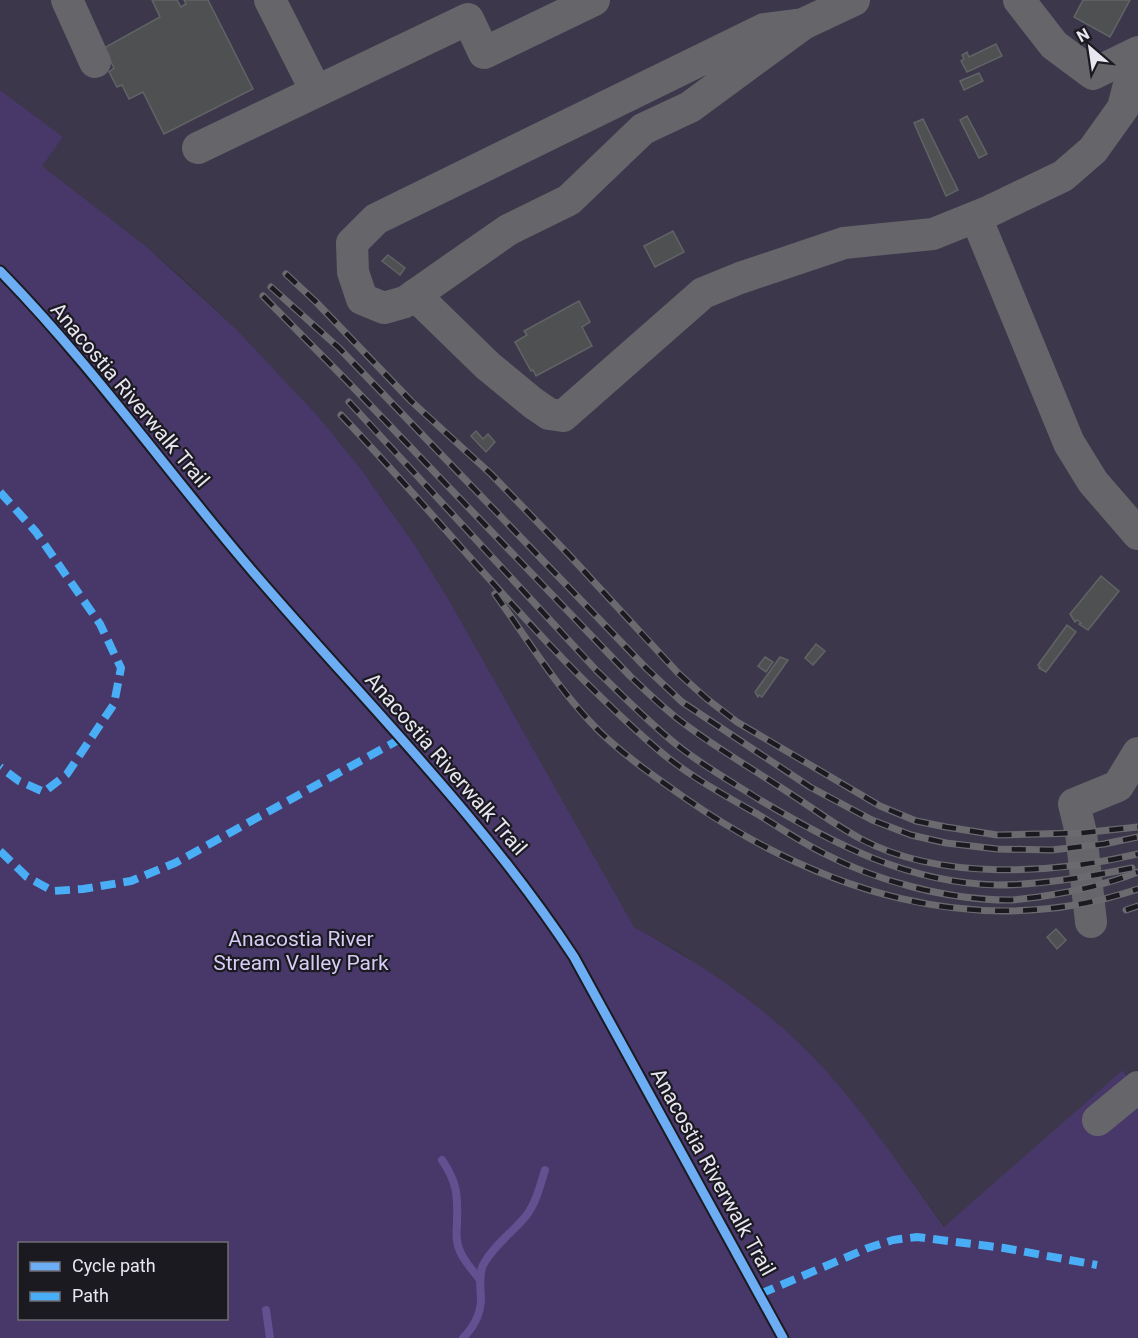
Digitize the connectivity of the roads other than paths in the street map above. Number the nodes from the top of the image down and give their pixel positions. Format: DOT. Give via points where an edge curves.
graph roads {
  1 [pos="66,0"];
  2 [pos="270,0"];
  3 [pos="594,0"];
  4 [pos="854,0"];
  5 [pos="1019,0"];
  6 [pos="803,24"];
  7 [pos="1138,53"];
  8 [pos="95,62"];
  9 [pos="316,91"];
  10 [pos="198,148"];
  11 [pos="975,217"];
  12 [pos="415,295"];
  13 [pos="1138,534"];
  14 [pos="1138,753"];
  15 [pos="1091,922"];
  16 [pos="1138,1087"];
  17 [pos="1098,1120"];
  1 -- 8 [label="lane"];
  2 -- 9 [label="lane"];
  3 -- 9 [label="lane" via="484,53 468,18"];
  4 -- 6 [label="lane"];
  5 -- 7 [label="lane" via="1054,45 1093,74"];
  6 -- 12 [label="lane" via="690,107 643,129 569,200 508,230"];
  6 -- 12 [label="lane" via="764,28 376,219 352,243 353,272 362,299 384,308"];
  7 -- 11 [label="lane" via="1123,108 1093,150 1063,176"];
  9 -- 10 [label="lane"];
  11 -- 12 [label="lane" via="933,234 844,243 703,293 564,416 549,414 532,404"];
  11 -- 13 [label="lane" via="1069,443 1093,482"];
  14 -- 15 [label="lane" via="1118,786 1074,804"];
  16 -- 17 [label="lane"];
}
